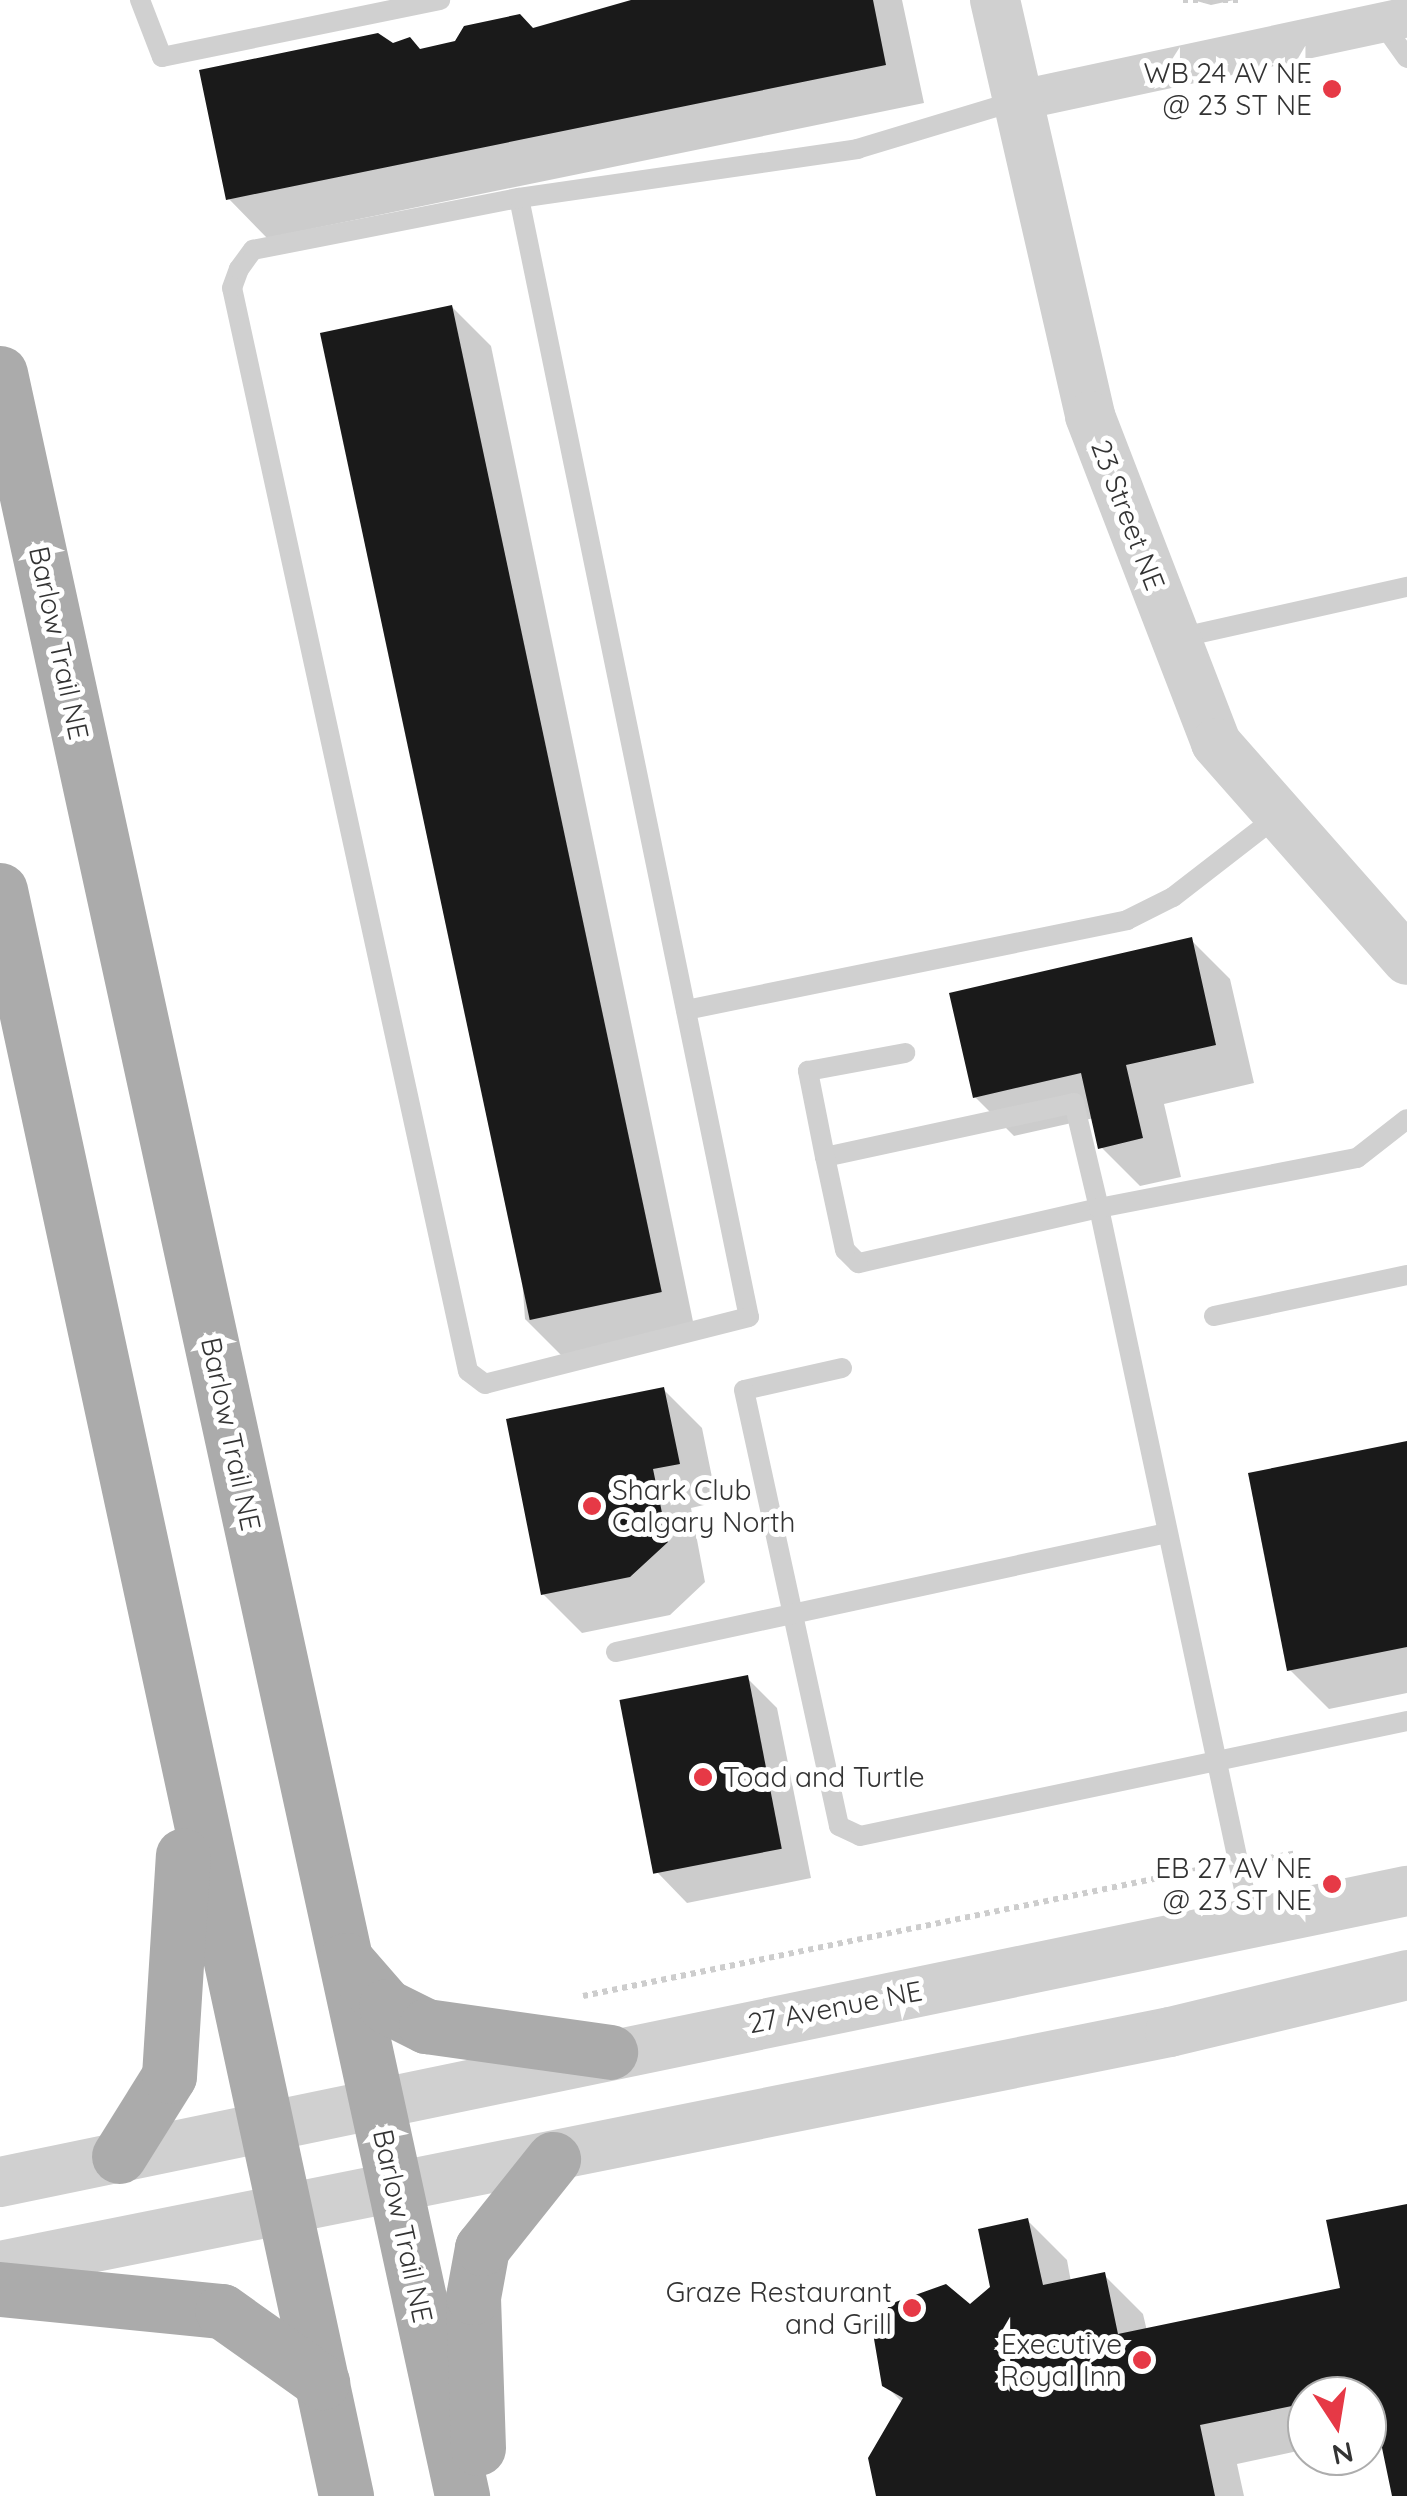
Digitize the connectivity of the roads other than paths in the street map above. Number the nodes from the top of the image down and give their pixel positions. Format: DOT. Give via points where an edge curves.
graph roads {
  1 [pos="140,0"];
  2 [pos="440,0"];
  3 [pos="995,0"];
  4 [pos="1395,20"];
  5 [pos="1407,58"];
  6 [pos="1016,101"];
  7 [pos="519,198"];
  8 [pos="0,373"];
  9 [pos="1407,587"];
  10 [pos="1176,638"];
  11 [pos="1279,815"];
  12 [pos="0,890"];
  13 [pos="1407,960"];
  14 [pos="686,1010"];
  15 [pos="905,1053"];
  16 [pos="1407,1119"];
  17 [pos="826,1157"];
  18 [pos="1099,1208"];
  19 [pos="1407,1276"];
  20 [pos="1214,1316"];
  21 [pos="842,1368"];
  22 [pos="1167,1534"];
  23 [pos="793,1613"];
  24 [pos="616,1652"];
  25 [pos="1407,1720"];
  26 [pos="1218,1758"];
  27 [pos="185,1762"];
  28 [pos="1407,1891"];
  29 [pos="1252,1922"];
  30 [pos="346,1960"];
  31 [pos="1407,1975"];
  32 [pos="610,2052"];
  33 [pos="377,2104"];
  34 [pos="264,2126"];
  35 [pos="118,2156"];
  36 [pos="554,2159"];
  37 [pos="0,2182"];
  38 [pos="395,2187"];
  39 [pos="284,2209"];
  40 [pos="0,2266"];
  41 [pos="0,2289"];
  42 [pos="322,2382"];
  43 [pos="346,2496"];
  44 [pos="462,2496"];
  45 [pos="479,2496"];
  1 -- 2 [label="lane" via="162,57"];
  3 -- 6 [label="street, 23 Street NE"];
  4 -- 5 [label="lane"];
  4 -- 6 [label="street"];
  6 -- 7 [label="lane" via="857,149"];
  6 -- 10 [label="street, 23 Street NE" via="1090,416"];
  7 -- 14 [label="lane"];
  7 -- 14 [label="lane" via="253,250 232,288 468,1371 485,1384 749,1317"];
  8 -- 30 [label="main road, Barlow Trail NE"];
  9 -- 10 [label="lane"];
  10 -- 11 [label="street, 23 Street NE" via="1216,743"];
  11 -- 13 [label="street, 23 Street NE"];
  11 -- 14 [label="lane" via="1173,897 1127,920"];
  12 -- 27 [label="main road"];
  15 -- 17 [label="lane" via="808,1071"];
  16 -- 18 [label="lane" via="1357,1158"];
  17 -- 18 [label="lane" via="845,1250 858,1263"];
  17 -- 18 [label="lane" via="1074,1103"];
  18 -- 22 [label="lane"];
  19 -- 20 [label="lane"];
  21 -- 23 [label="lane" via="744,1390"];
  22 -- 23 [label="lane"];
  22 -- 26 [label="lane"];
  23 -- 24 [label="lane"];
  23 -- 26 [label="lane" via="839,1826 860,1836"];
  25 -- 26 [label="lane"];
  26 -- 29 [label="lane"];
  27 -- 34 [label="main road"];
  27 -- 35 [label="main road" via="182,1956 169,2076"];
  28 -- 29 [label="street, 27 Avenue NE"];
  29 -- 32 [label="street, 27 Avenue NE"];
  30 -- 32 [label="main road" via="386,2006 426,2026"];
  30 -- 33 [label="main road, Barlow Trail NE"];
  31 -- 36 [label="street"];
  32 -- 33 [label="street, 27 Avenue NE"];
  33 -- 34 [label="street, 27 Avenue NE"];
  33 -- 38 [label="main road, Barlow Trail NE"];
  34 -- 35 [label="street, 27 Avenue NE"];
  34 -- 39 [label="main road"];
  35 -- 37 [label="street, 27 Avenue NE"];
  36 -- 38 [label="street"];
  36 -- 45 [label="main road" via="482,2248 472,2296"];
  38 -- 39 [label="street"];
  38 -- 44 [label="main road, Barlow Trail NE"];
  39 -- 40 [label="street"];
  39 -- 42 [label="main road"];
  41 -- 42 [label="main road" via="222,2311"];
  42 -- 43 [label="main road"];
}
